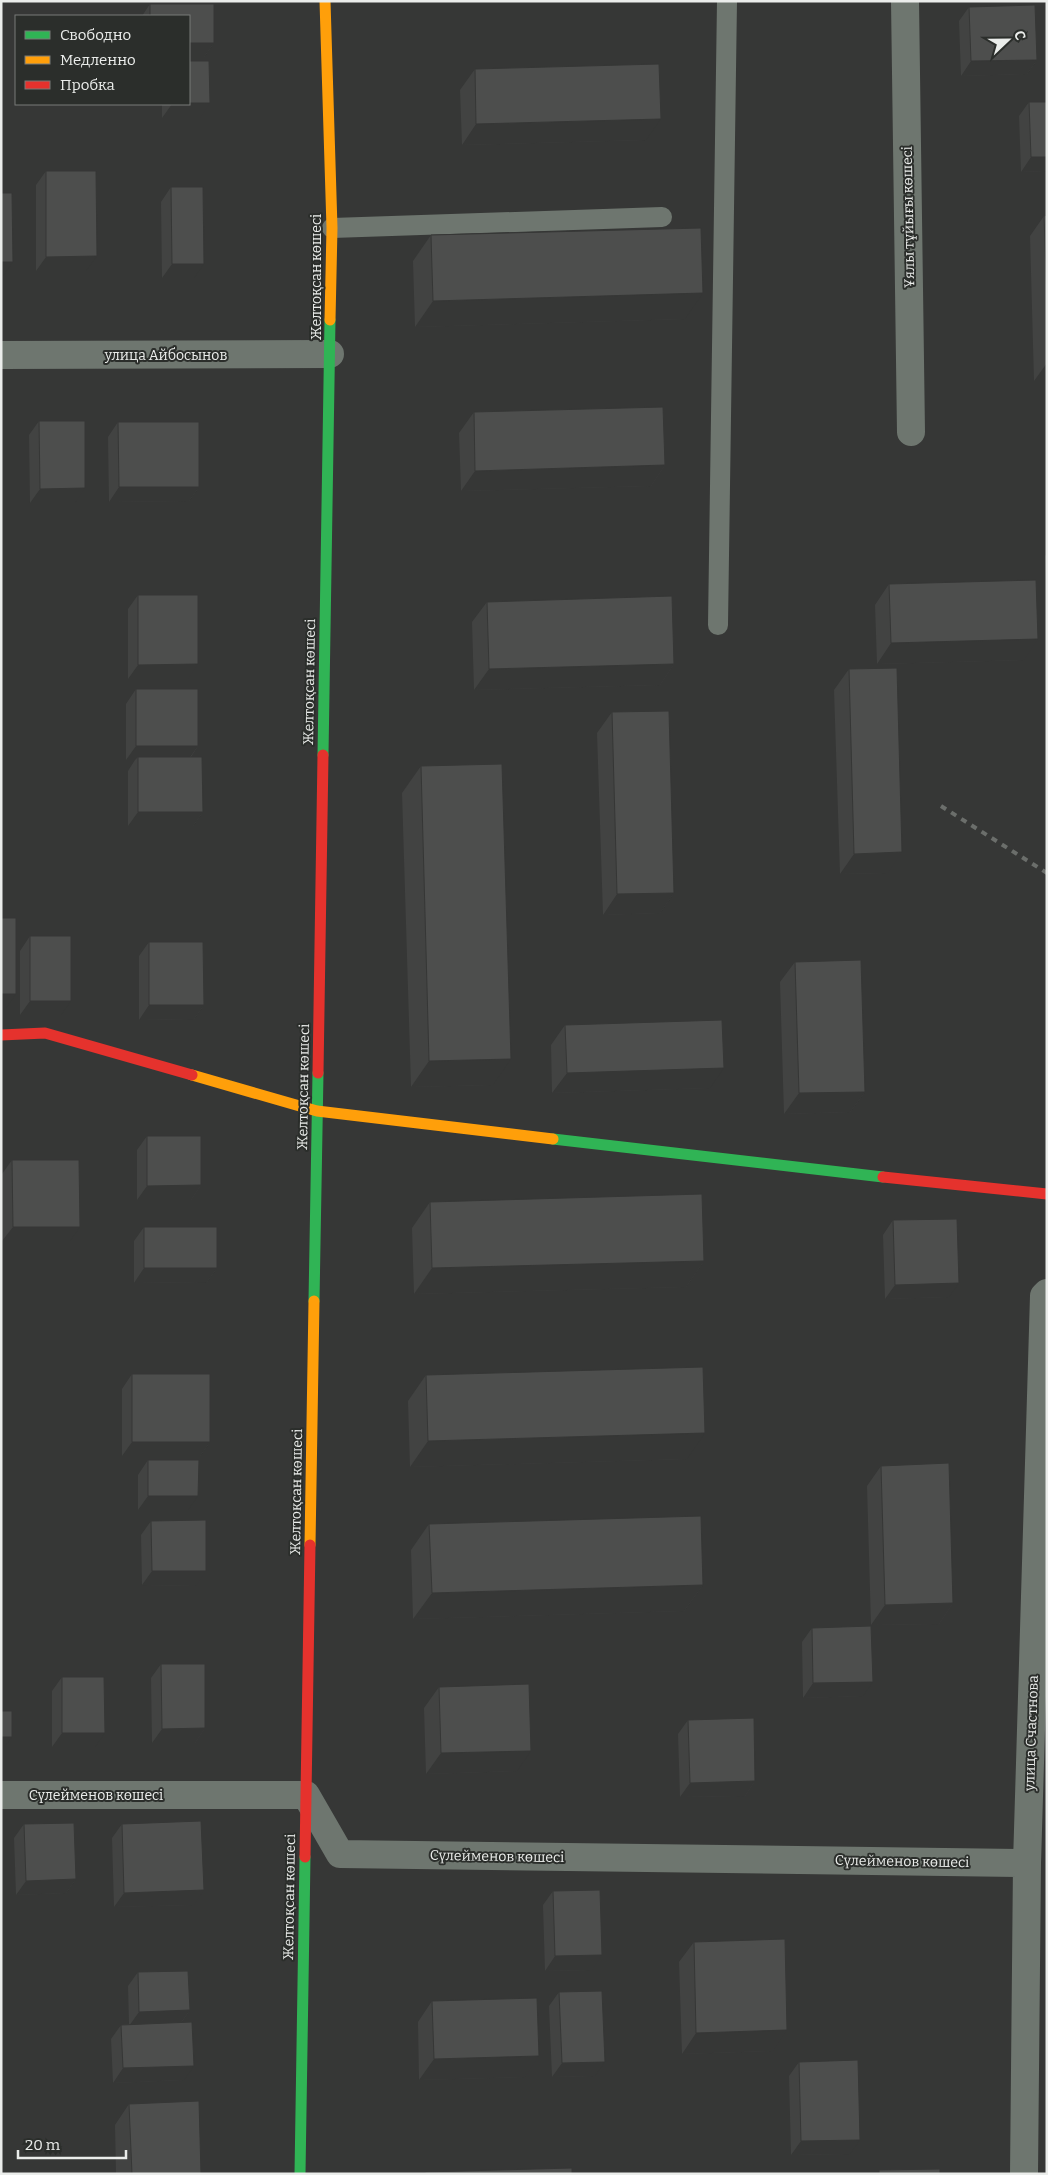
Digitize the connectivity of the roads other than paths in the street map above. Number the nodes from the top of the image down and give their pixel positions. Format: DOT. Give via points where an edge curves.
graph roads {
  1 [pos="325,1"];
  2 [pos="727,1"];
  3 [pos="905,1"];
  4 [pos="662,217"];
  5 [pos="332,228"];
  6 [pos="330,354"];
  7 [pos="1,355"];
  8 [pos="911,432"];
  9 [pos="718,625"];
  10 [pos="1,1035"];
  11 [pos="317,1111"];
  12 [pos="1047,1194"];
  13 [pos="1047,1293"];
  14 [pos="1,1795"];
  15 [pos="306,1795"];
  16 [pos="1026,1863"];
  17 [pos="300,2174"];
  18 [pos="1024,2174"];
  1 -- 5 [label="street, Желтоқсан көшесі"];
  2 -- 9 [label="lane"];
  3 -- 8 [label="street, Ұялы тұйығы көшесі"];
  4 -- 5 [label="lane"];
  5 -- 6 [label="street, Желтоқсан көшесі"];
  6 -- 7 [label="street, улица Айбосынов"];
  6 -- 11 [label="street, Желтоқсан көшесі"];
  10 -- 11 [label="street" via="45,1033"];
  11 -- 12 [label="street"];
  11 -- 15 [label="street, Желтоқсан көшесі"];
  13 -- 16 [label="street, улица Счастнова" via="1044,1296"];
  14 -- 15 [label="street, Сүлейменов көшесі"];
  15 -- 16 [label="street, Сүлейменов көшесі" via="340,1854"];
  15 -- 17 [label="street, Желтоқсан көшесі"];
  16 -- 18 [label="street, улица Счастнова"];
}
